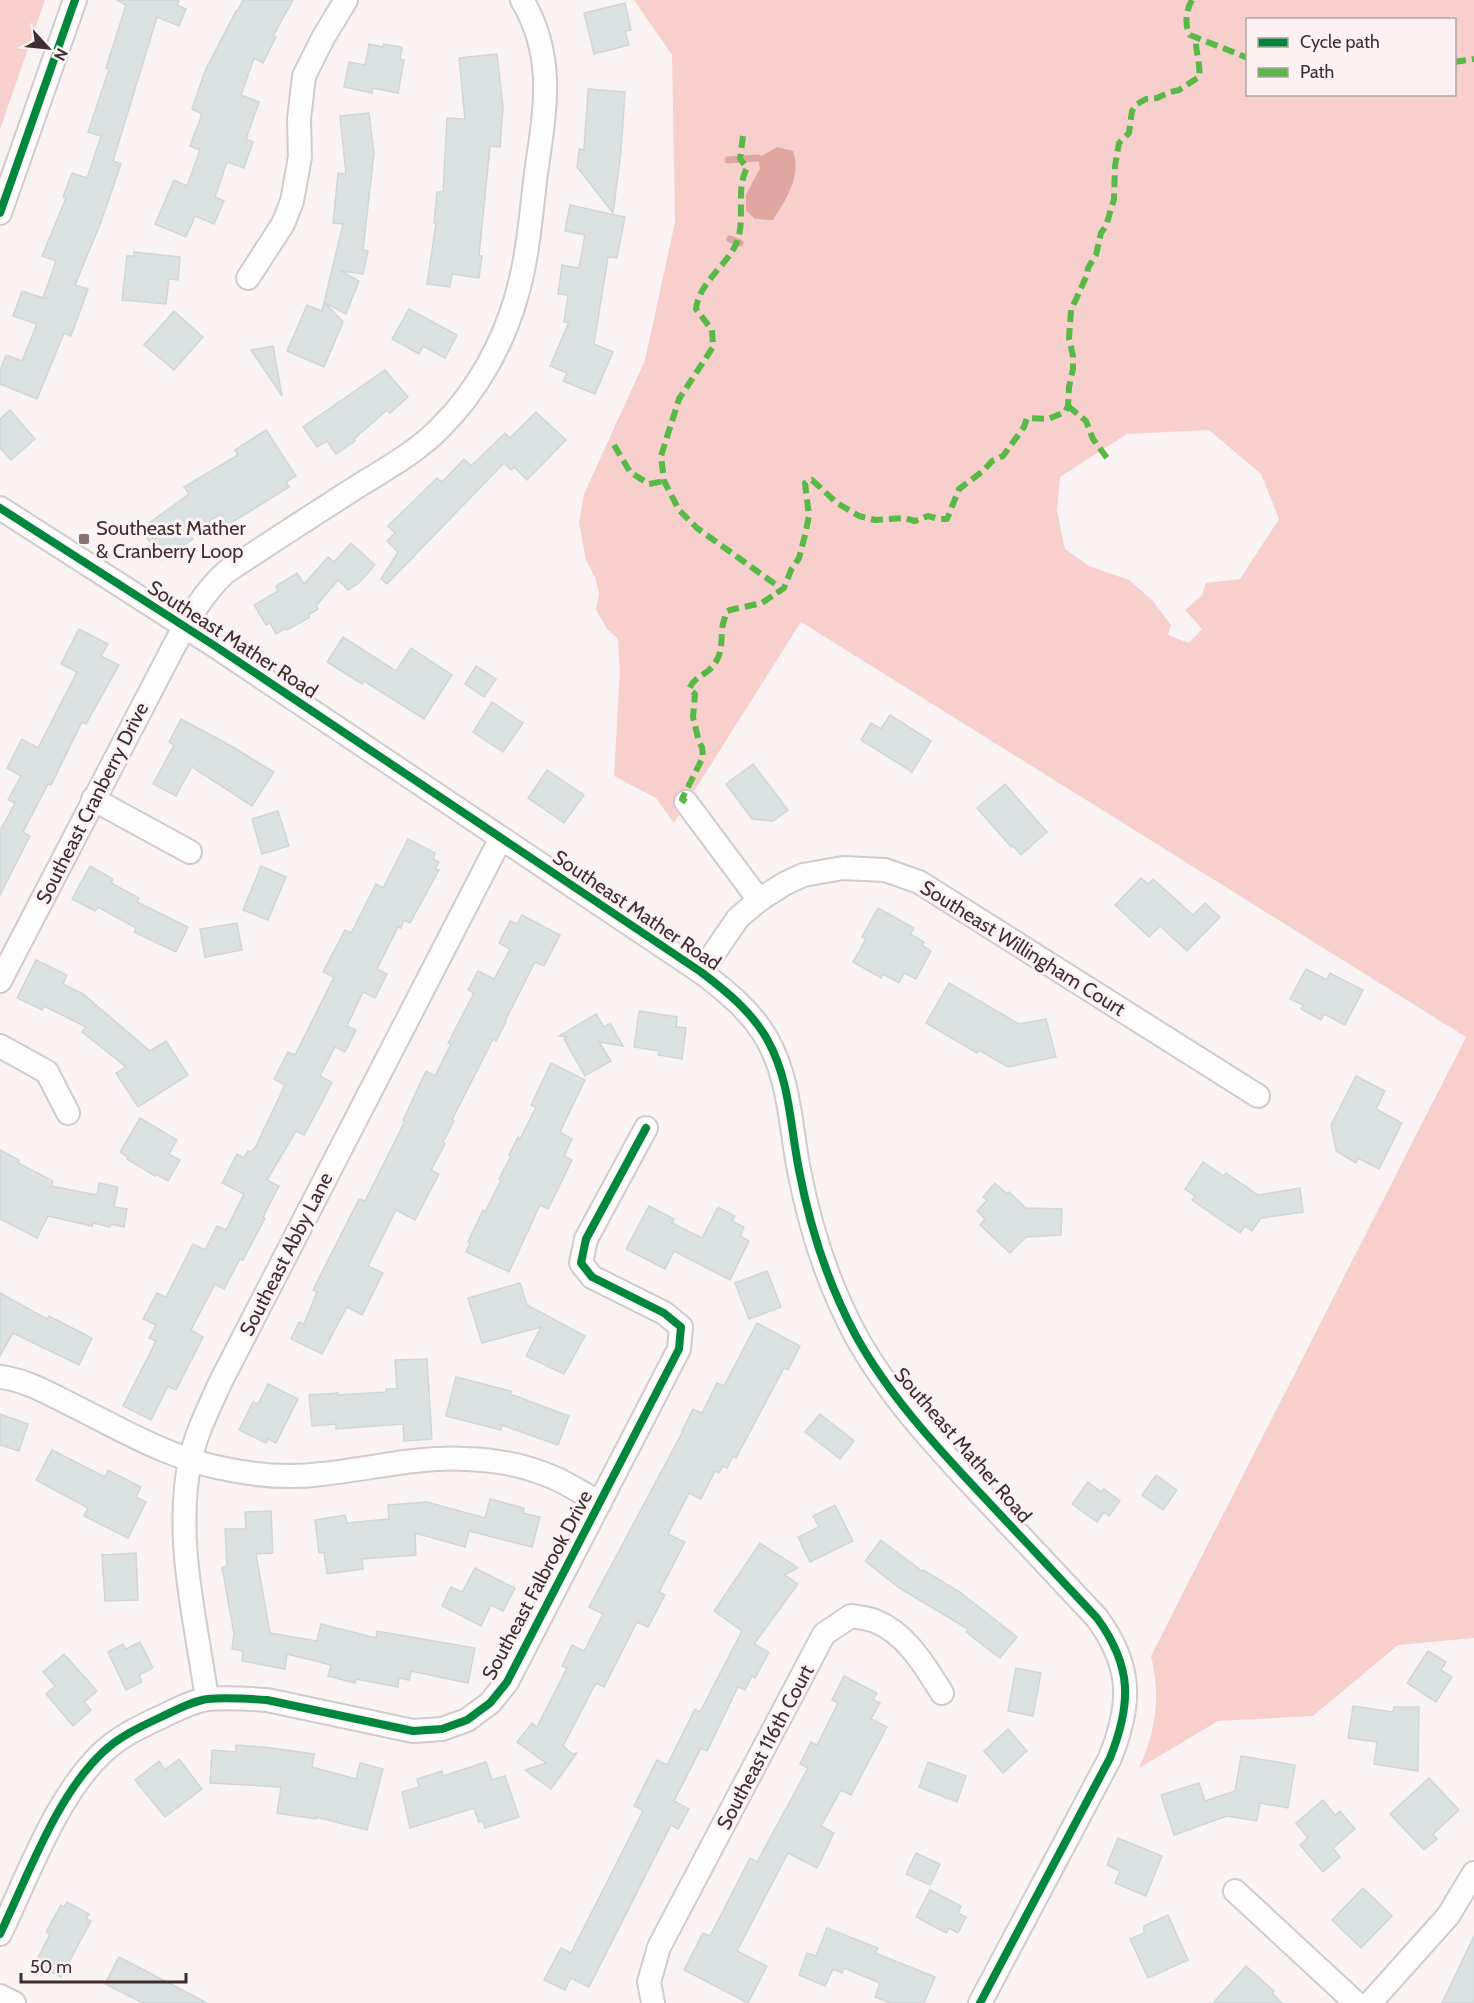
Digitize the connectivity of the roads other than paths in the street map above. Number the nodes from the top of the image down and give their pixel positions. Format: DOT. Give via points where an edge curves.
graph roads {
  1 [pos="75,0"];
  2 [pos="346,0"];
  3 [pos="522,0"];
  4 [pos="0,213"];
  5 [pos="248,278"];
  6 [pos="0,507"];
  7 [pos="184,627"];
  8 [pos="93,800"];
  9 [pos="686,802"];
  10 [pos="501,838"];
  11 [pos="190,852"];
  12 [pos="759,900"];
  13 [pos="700,972"];
  14 [pos="0,981"];
  15 [pos="0,1046"];
  16 [pos="1258,1096"];
  17 [pos="68,1113"];
  18 [pos="646,1128"];
  19 [pos="0,1377"];
  20 [pos="190,1461"];
  21 [pos="600,1503"];
  22 [pos="942,1693"];
  23 [pos="207,1699"];
  24 [pos="1474,1873"];
  25 [pos="1235,1891"];
  26 [pos="0,1934"];
  27 [pos="0,1996"];
  28 [pos="14,2003"];
  29 [pos="653,2003"];
  30 [pos="980,2003"];
  31 [pos="1356,2003"];
  32 [pos="1370,2003"];
  1 -- 4 [label="street"];
  2 -- 5 [label="street" via="304,76 300,157 292,201 283,224"];
  3 -- 7 [label="street, Southeast Cranberry Drive" via="531,14 544,54 545,110 516,298 486,368 441,428 408,454 226,572 195,606"];
  6 -- 7 [label="street, Southeast Mather Road"];
  7 -- 8 [label="street, Southeast Cranberry Drive"];
  7 -- 10 [label="street, Southeast Mather Road"];
  8 -- 11 [label="street"];
  8 -- 14 [label="street, Southeast Cranberry Drive"];
  9 -- 12 [label="street"];
  10 -- 13 [label="street, Southeast Mather Road"];
  10 -- 20 [label="street, Southeast Abby Lane" via="219,1383"];
  12 -- 13 [label="street, Southeast Willingham Court" via="738,918"];
  12 -- 16 [label="street, Southeast Willingham Court" via="803,875 843,868 885,870 919,882"];
  13 -- 30 [label="street, Southeast Mather Road" via="756,1022 776,1056 788,1096 798,1168 816,1242 843,1310 874,1366 956,1467 1097,1618 1115,1646 1123,1668 1123,1721 1110,1758"];
  15 -- 17 [label="street" via="47,1072"];
  18 -- 21 [label="street, Southeast Falbrook Drive" via="586,1239 581,1263 592,1277 664,1313 681,1327 679,1349"];
  19 -- 20 [label="street" via="36,1387"];
  20 -- 21 [label="street" via="274,1476 320,1475 423,1460 467,1458 548,1475"];
  20 -- 23 [label="street, Southeast Abby Lane" via="184,1511 185,1553"];
  21 -- 23 [label="street, Southeast Falbrook Drive" via="507,1682 490,1703 467,1720 442,1729 413,1731 267,1700"];
  22 -- 29 [label="street, Southeast 116th Court" via="922,1660 895,1633 874,1621 851,1616 824,1634 659,1947 648,1982"];
  23 -- 26 [label="street, Southeast Falbrook Drive" via="128,1733 103,1752 61,1806"];
  24 -- 32 [label="street" via="1448,1916"];
  25 -- 31 [label="street"];
  27 -- 28 [label="street"];
}
